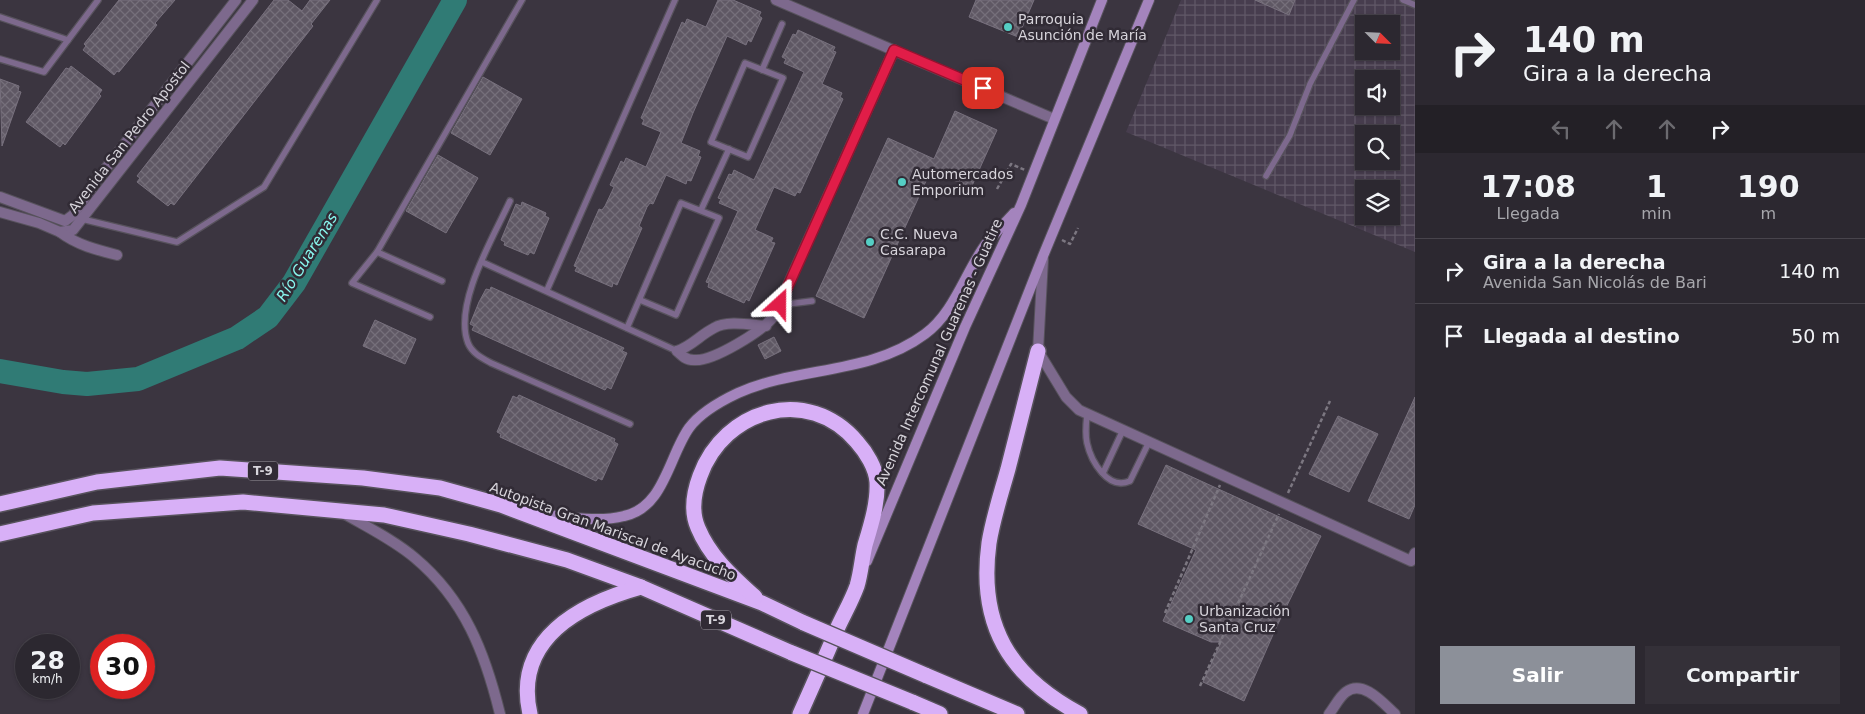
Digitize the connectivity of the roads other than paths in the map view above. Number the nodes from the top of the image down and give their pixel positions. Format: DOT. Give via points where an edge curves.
graph roads {
  1 [pos="98,0"];
  2 [pos="236,0"];
  3 [pos="253,0"];
  4 [pos="377,0"];
  5 [pos="522,0"];
  6 [pos="675,0"];
  7 [pos="776,0"];
  8 [pos="1102,0"];
  9 [pos="1149,0"];
  10 [pos="1354,0"];
  11 [pos="1403,0"];
  12 [pos="1415,5"];
  13 [pos="0,17"];
  14 [pos="782,24"];
  15 [pos="68,40"];
  16 [pos="894,50"];
  17 [pos="0,59"];
  18 [pos="762,70"];
  19 [pos="1054,119"];
  20 [pos="729,149"];
  21 [pos="1266,176"];
  22 [pos="0,197"];
  23 [pos="510,201"];
  24 [pos="1021,204"];
  25 [pos="701,210"];
  26 [pos="0,212"];
  27 [pos="78,217"];
  28 [pos="60,232"];
  29 [pos="377,252"];
  30 [pos="117,255"];
  31 [pos="1043,256"];
  32 [pos="482,262"];
  33 [pos="442,281"];
  34 [pos="547,290"];
  35 [pos="640,300"];
  36 [pos="812,301"];
  37 [pos="780,304"];
  38 [pos="430,317"];
  39 [pos="766,326"];
  40 [pos="627,328"];
  41 [pos="677,351"];
  42 [pos="1038,351"];
  43 [pos="1087,415"];
  44 [pos="630,424"];
  45 [pos="1123,430"];
  46 [pos="1149,442"];
  47 [pos="1103,473"];
  48 [pos="0,504"];
  49 [pos="340,511"];
  50 [pos="524,513"];
  51 [pos="0,534"];
  52 [pos="1415,553"];
  53 [pos="857,586"];
  54 [pos="641,587"];
  55 [pos="762,604"];
  56 [pos="500,714"];
  57 [pos="530,714"];
  58 [pos="800,714"];
  59 [pos="863,714"];
  60 [pos="940,714"];
  61 [pos="1017,714"];
  62 [pos="1080,714"];
  63 [pos="1329,714"];
  64 [pos="1394,714"];
  1 -- 15 [label="lane"];
  2 -- 27 [label="street, Avenida San Pedro Apostol" via="103,172"];
  3 -- 27 [label="street, Avenida San Pedro Apostol"];
  4 -- 27 [label="lane" via="264,187 177,242"];
  5 -- 29 [label="lane"];
  6 -- 34 [label="lane"];
  7 -- 16 [label="street"];
  8 -- 19 [label="main road, Avenida Intercomunal Guarenas - Guatire"];
  9 -- 31 [label="main road"];
  10 -- 21 [label="lane" via="1310,84 1290,135"];
  11 -- 12 [label="lane"];
  13 -- 15 [label="lane"];
  14 -- 18 [label="lane"];
  15 -- 17 [label="lane" via="44,72"];
  16 -- 19 [label="street"];
  16 -- 37 [label="street"];
  18 -- 20 [label="lane" via="745,63 711,142"];
  18 -- 20 [label="lane" via="783,78 748,157"];
  19 -- 24 [label="main road, Avenida Intercomunal Guarenas - Guatire"];
  20 -- 25 [label="lane"];
  22 -- 27 [label="street, Avenida San Pedro Apostol" via="65,221"];
  23 -- 32 [label="lane"];
  24 -- 50 [label="main road" via="986,245 938,323 911,344 878,358 754,387 720,403 690,427 662,484 649,502 626,516 600,519"];
  24 -- 53 [label="main road, Avenida Intercomunal Guarenas - Guatire" via="965,327"];
  25 -- 35 [label="lane" via="681,203"];
  25 -- 35 [label="lane" via="719,218 676,315"];
  26 -- 28 [label="street"];
  27 -- 28 [label="street, Avenida San Pedro Apostol" via="74,230"];
  28 -- 30 [label="street" via="69,239"];
  29 -- 33 [label="lane"];
  29 -- 38 [label="lane" via="352,282"];
  31 -- 42 [label="street"];
  31 -- 59 [label="main road"];
  32 -- 34 [label="lane"];
  32 -- 44 [label="lane" via="467,303 465,325 468,343 476,354"];
  34 -- 40 [label="lane"];
  35 -- 40 [label="lane"];
  36 -- 37 [label="lane"];
  37 -- 39 [label="street"];
  39 -- 41 [label="street" via="720,325 693,345"];
  39 -- 41 [label="street" via="702,360 686,358"];
  40 -- 41 [label="lane"];
  42 -- 43 [label="street" via="1066,397"];
  42 -- 62 [label="highway" via="997,508 987,578 991,612 1002,644 1026,677"];
  43 -- 45 [label="street"];
  43 -- 47 [label="lane" via="1087,443 1092,458"];
  45 -- 46 [label="street"];
  45 -- 47 [label="lane"];
  46 -- 47 [label="lane" via="1130,481 1117,483"];
  46 -- 52 [label="street" via="1411,561"];
  48 -- 50 [label="highway, Autopista Gran Mariscal de Ayacucho / T-9" via="97,482 220,468 363,478 440,488"];
  49 -- 51 [label="highway, T-9" via="243,502 93,514"];
  49 -- 54 [label="highway, T-9" via="384,515 469,534 567,560"];
  49 -- 56 [label="street" via="415,558 448,592 483,654"];
  50 -- 55 [label="highway, Autopista Gran Mariscal de Ayacucho / T-9"];
  53 -- 55 [label="highway" via="876,500 877,480 871,463 850,433 837,424 804,411 770,411 739,424 716,444 704,466 695,501 698,528 710,551 723,568"];
  53 -- 58 [label="highway, Avenida Intercomunal Guarenas - Guatire"];
  54 -- 57 [label="highway" via="613,594 587,606 567,619 548,638 533,658 527,677 525,694"];
  54 -- 60 [label="highway, T-9, bridge"];
  55 -- 61 [label="highway, Autopista Gran Mariscal de Ayacucho / T-9, bridge"];
  63 -- 64 [label="street" via="1345,692 1356,688 1370,692"];
}
